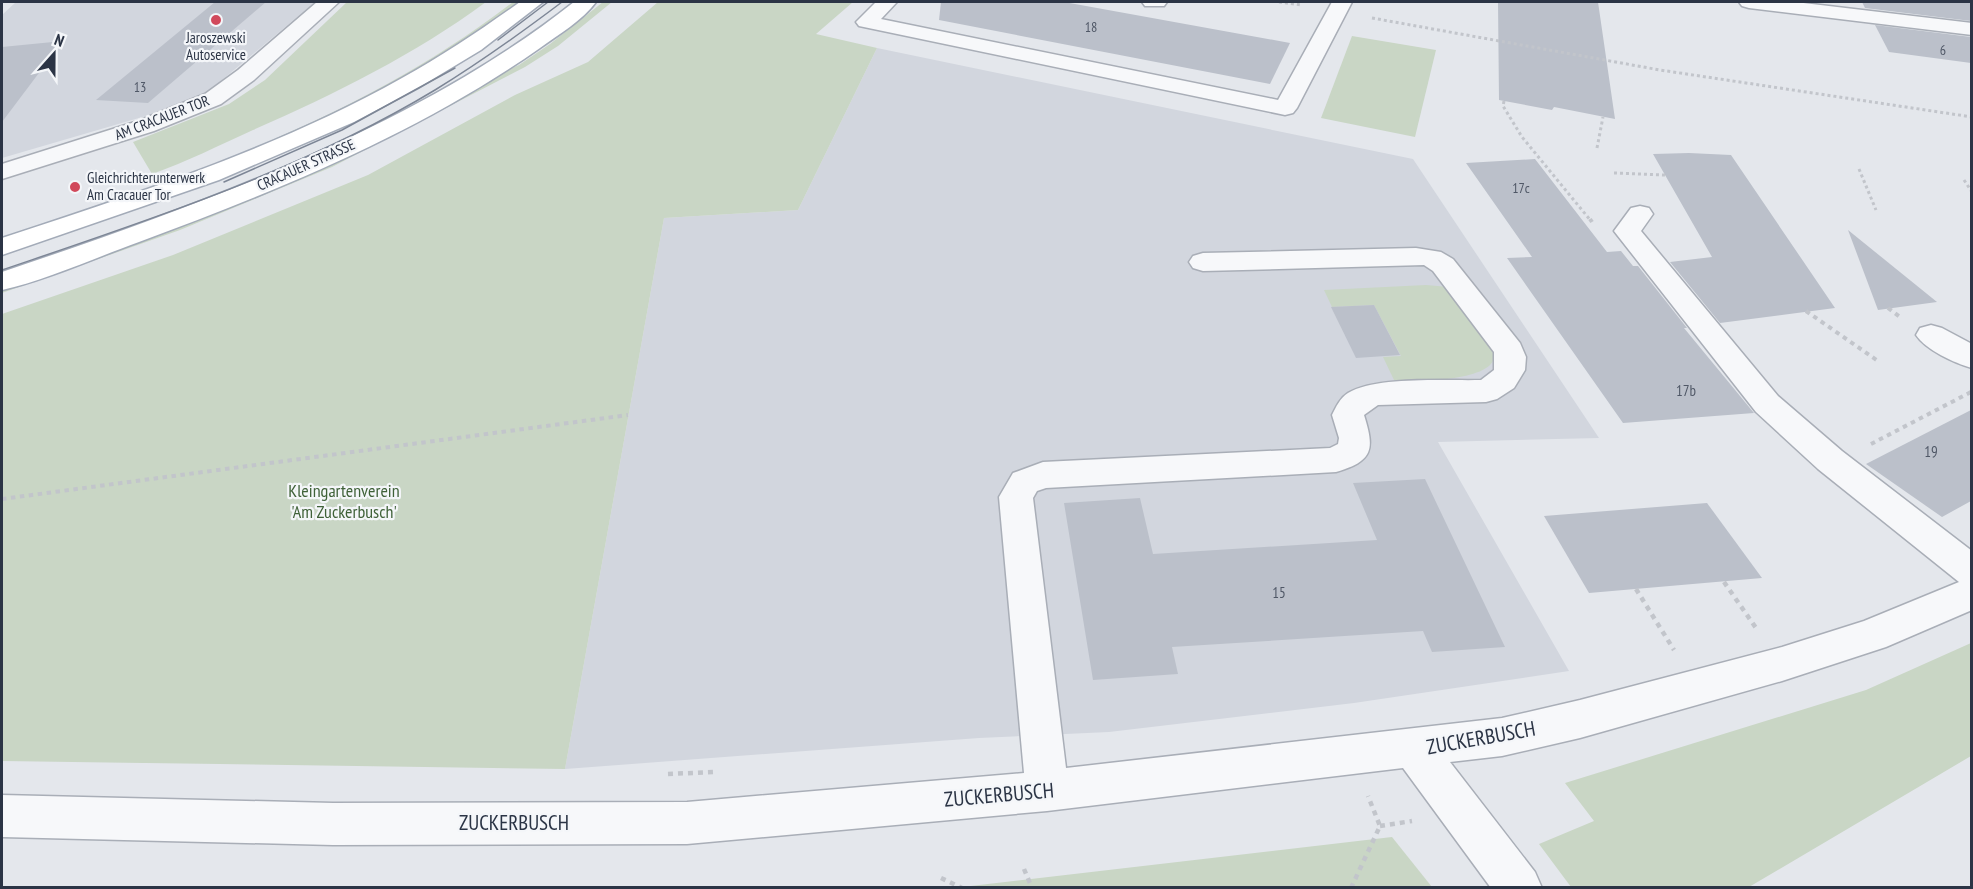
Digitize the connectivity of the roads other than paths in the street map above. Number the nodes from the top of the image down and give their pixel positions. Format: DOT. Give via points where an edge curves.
graph roads {
  1 [pos="329,2"];
  2 [pos="532,2"];
  3 [pos="586,2"];
  4 [pos="887,2"];
  5 [pos="1749,2"];
  6 [pos="1339,7"];
  7 [pos="1971,29"];
  8 [pos="2,172"];
  9 [pos="1640,214"];
  10 [pos="2,247"];
  11 [pos="1203,262"];
  12 [pos="2,281"];
  13 [pos="1931,335"];
  14 [pos="1971,358"];
  15 [pos="1971,572"];
  16 [pos="1971,593"];
  17 [pos="1414,749"];
  18 [pos="1047,791"];
  19 [pos="2,816"];
  20 [pos="1519,888"];
  1 -- 8 [label="street, AM CRACAUER TOR" via="213,99 146,126"];
  2 -- 10 [label="main road, CRACAUER STRASSE" via="424,76 333,124 163,194"];
  3 -- 12 [label="main road, CRACAUER STRASSE" via="506,62 321,159 178,218"];
  4 -- 6 [label="street" via="866,22 1285,108"];
  5 -- 7 [label="street"];
  9 -- 15 [label="street" via="1626,231 1767,404 1830,460"];
  11 -- 18 [label="street" via="1431,258 1449,271 1509,350 1511,369 1500,384 1486,391 1365,397 1348,414 1355,438 1353,450 1336,460 1043,475 1025,482 1016,497"];
  13 -- 14 [label="street"];
  16 -- 17 [label="street, ZUCKERBUSCH" via="1872,635 1782,664 1502,737"];
  17 -- 18 [label="street, ZUCKERBUSCH"];
  17 -- 20 [label="street"];
  18 -- 19 [label="street, ZUCKERBUSCH" via="687,823 333,824"];
}
